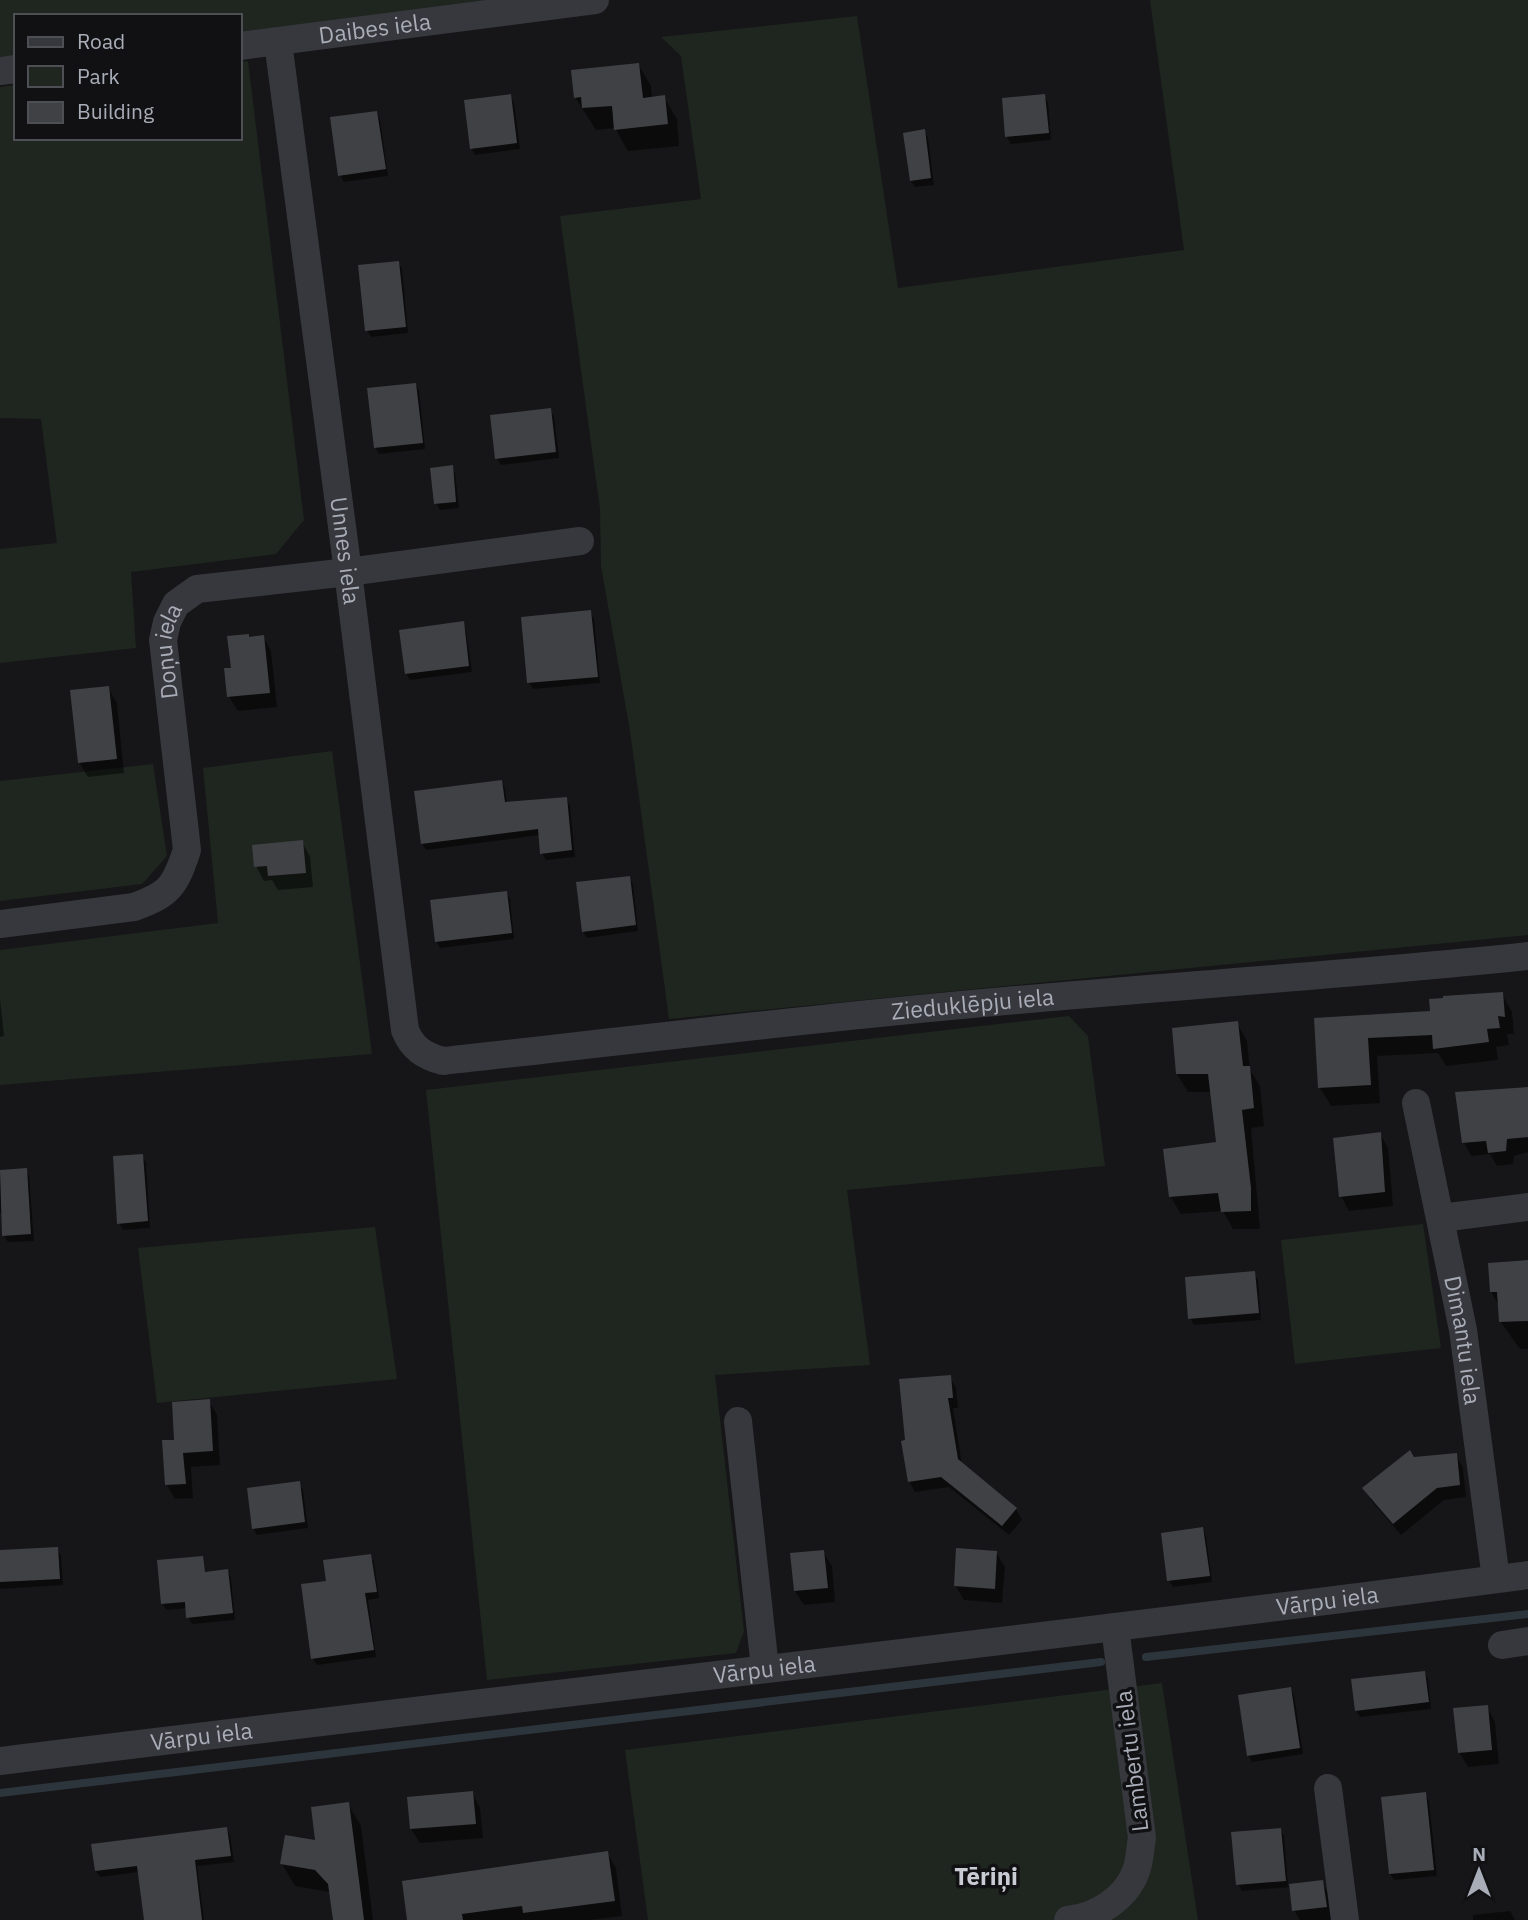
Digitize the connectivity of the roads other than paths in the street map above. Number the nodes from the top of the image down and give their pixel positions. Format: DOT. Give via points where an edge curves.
graph roads {
  1 [pos="595,0"];
  2 [pos="278,43"];
  3 [pos="242,46"];
  4 [pos="580,541"];
  5 [pos="348,572"];
  6 [pos="0,924"];
  7 [pos="1528,956"];
  8 [pos="420,1052"];
  9 [pos="1416,1103"];
  10 [pos="1528,1207"];
  11 [pos="1441,1218"];
  12 [pos="738,1421"];
  13 [pos="1528,1575"];
  14 [pos="1496,1579"];
  15 [pos="1115,1627"];
  16 [pos="765,1668"];
  17 [pos="0,1761"];
  18 [pos="1328,1788"];
  19 [pos="1068,1920"];
  20 [pos="1345,1920"];
  1 -- 2 [label="street, Daibes iela"];
  2 -- 3 [label="street, Daibes iela"];
  2 -- 5 [label="street, Unnes iela"];
  4 -- 5 [label="street, Doņu iela"];
  5 -- 6 [label="street, Doņu iela" via="197,589 176,604 163,640 187,850 180,872 171,888 134,907"];
  5 -- 8 [label="street, Unnes iela" via="405,1030"];
  7 -- 8 [label="street, Zieduklēpju iela" via="1066,995 443,1061"];
  9 -- 11 [label="street, Dimantu iela"];
  10 -- 11 [label="street"];
  11 -- 14 [label="street, Dimantu iela" via="1463,1330"];
  12 -- 16 [label="street"];
  13 -- 14 [label="street, Vārpu iela"];
  14 -- 15 [label="street, Vārpu iela"];
  15 -- 16 [label="street, Vārpu iela"];
  15 -- 19 [label="street, Lambertu iela" via="1142,1838 1136,1871 1124,1891 1111,1904 1084,1918"];
  16 -- 17 [label="street, Vārpu iela"];
  18 -- 20 [label="street"];
}
